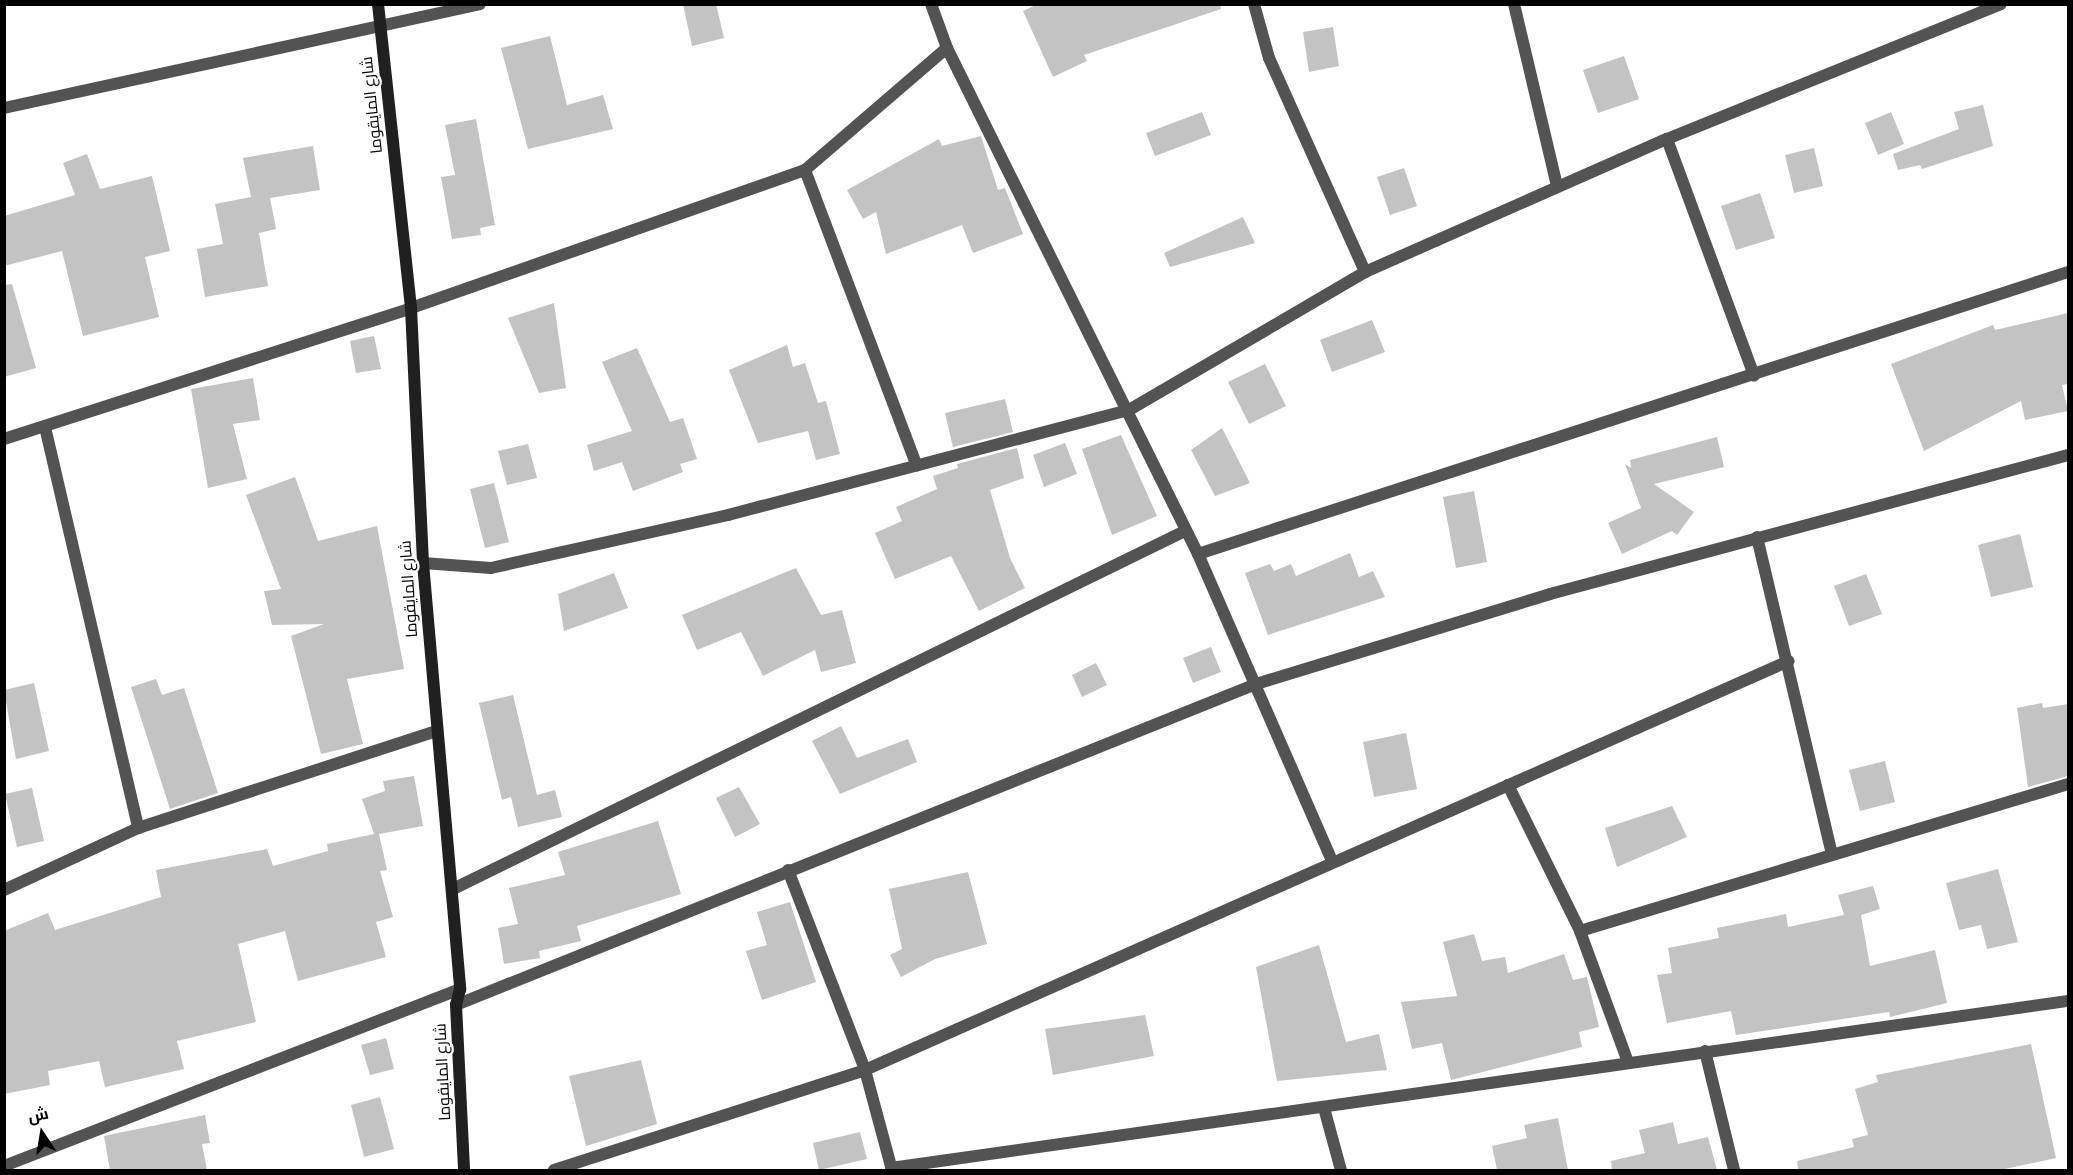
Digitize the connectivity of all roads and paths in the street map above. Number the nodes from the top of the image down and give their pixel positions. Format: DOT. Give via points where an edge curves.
graph roads {
  1 [pos="378,4"];
  2 [pos="480,4"];
  3 [pos="931,4"];
  4 [pos="1254,4"];
  5 [pos="1514,4"];
  6 [pos="2001,4"];
  7 [pos="380,26"];
  8 [pos="948,48"];
  9 [pos="4,108"];
  10 [pos="1667,139"];
  11 [pos="805,170"];
  12 [pos="1557,186"];
  13 [pos="1365,272"];
  14 [pos="2068,272"];
  15 [pos="411,308"];
  16 [pos="1754,375"];
  17 [pos="1129,410"];
  18 [pos="45,427"];
  19 [pos="4,439"];
  20 [pos="2068,455"];
  21 [pos="917,466"];
  22 [pos="1185,531"];
  23 [pos="1757,537"];
  24 [pos="1198,554"];
  25 [pos="423,563"];
  26 [pos="1790,661"];
  27 [pos="1256,684"];
  28 [pos="436,731"];
  29 [pos="2068,784"];
  30 [pos="1508,785"];
  31 [pos="138,828"];
  32 [pos="1832,854"];
  33 [pos="1332,860"];
  34 [pos="788,870"];
  35 [pos="453,889"];
  36 [pos="4,890"];
  37 [pos="1580,931"];
  38 [pos="460,989"];
  39 [pos="2068,1001"];
  40 [pos="456,1005"];
  41 [pos="1705,1051"];
  42 [pos="1628,1062"];
  43 [pos="865,1070"];
  44 [pos="1324,1108"];
  45 [pos="4,1166"];
  46 [pos="892,1169"];
  47 [pos="464,1170"];
  48 [pos="554,1170"];
  49 [pos="1341,1170"];
  50 [pos="1734,1170"];
  1 -- 7 [label="street, شارع المايقوما"];
  2 -- 7 [label="street"];
  3 -- 8 [label="street"];
  4 -- 13 [label="street" via="1269,58"];
  5 -- 12 [label="street"];
  6 -- 10 [label="street"];
  7 -- 9 [label="street"];
  7 -- 15 [label="street, شارع المايقوما"];
  8 -- 11 [label="street"];
  8 -- 17 [label="street"];
  10 -- 12 [label="street"];
  10 -- 16 [label="street"];
  11 -- 15 [label="street"];
  11 -- 21 [label="street"];
  12 -- 13 [label="street"];
  13 -- 17 [label="street"];
  14 -- 16 [label="street"];
  15 -- 18 [label="street"];
  15 -- 25 [label="street, شارع المايقوما"];
  16 -- 24 [label="street"];
  17 -- 21 [label="street"];
  17 -- 22 [label="street"];
  18 -- 19 [label="street"];
  18 -- 31 [label="street"];
  20 -- 23 [label="street"];
  21 -- 25 [label="street" via="491,568"];
  22 -- 24 [label="street"];
  22 -- 35 [label="street"];
  23 -- 26 [label="street"];
  23 -- 27 [label="street"];
  24 -- 27 [label="street"];
  25 -- 28 [label="street, شارع المايقوما"];
  26 -- 30 [label="street"];
  26 -- 32 [label="street"];
  27 -- 33 [label="street"];
  27 -- 34 [label="street"];
  28 -- 31 [label="street"];
  28 -- 35 [label="street, شارع المايقوما"];
  29 -- 32 [label="street"];
  30 -- 33 [label="street"];
  30 -- 37 [label="street"];
  31 -- 36 [label="street"];
  32 -- 37 [label="street"];
  33 -- 43 [label="street"];
  34 -- 40 [label="street"];
  34 -- 43 [label="street"];
  35 -- 38 [label="street, شارع المايقوما"];
  37 -- 42 [label="street"];
  38 -- 40 [label="street, شارع المايقوما"];
  38 -- 45 [label="street"];
  39 -- 41 [label="street"];
  40 -- 47 [label="street, شارع المايقوما"];
  41 -- 42 [label="street"];
  41 -- 50 [label="street"];
  42 -- 44 [label="street"];
  43 -- 46 [label="street"];
  43 -- 48 [label="street"];
  44 -- 46 [label="street"];
  44 -- 49 [label="street"];
}
